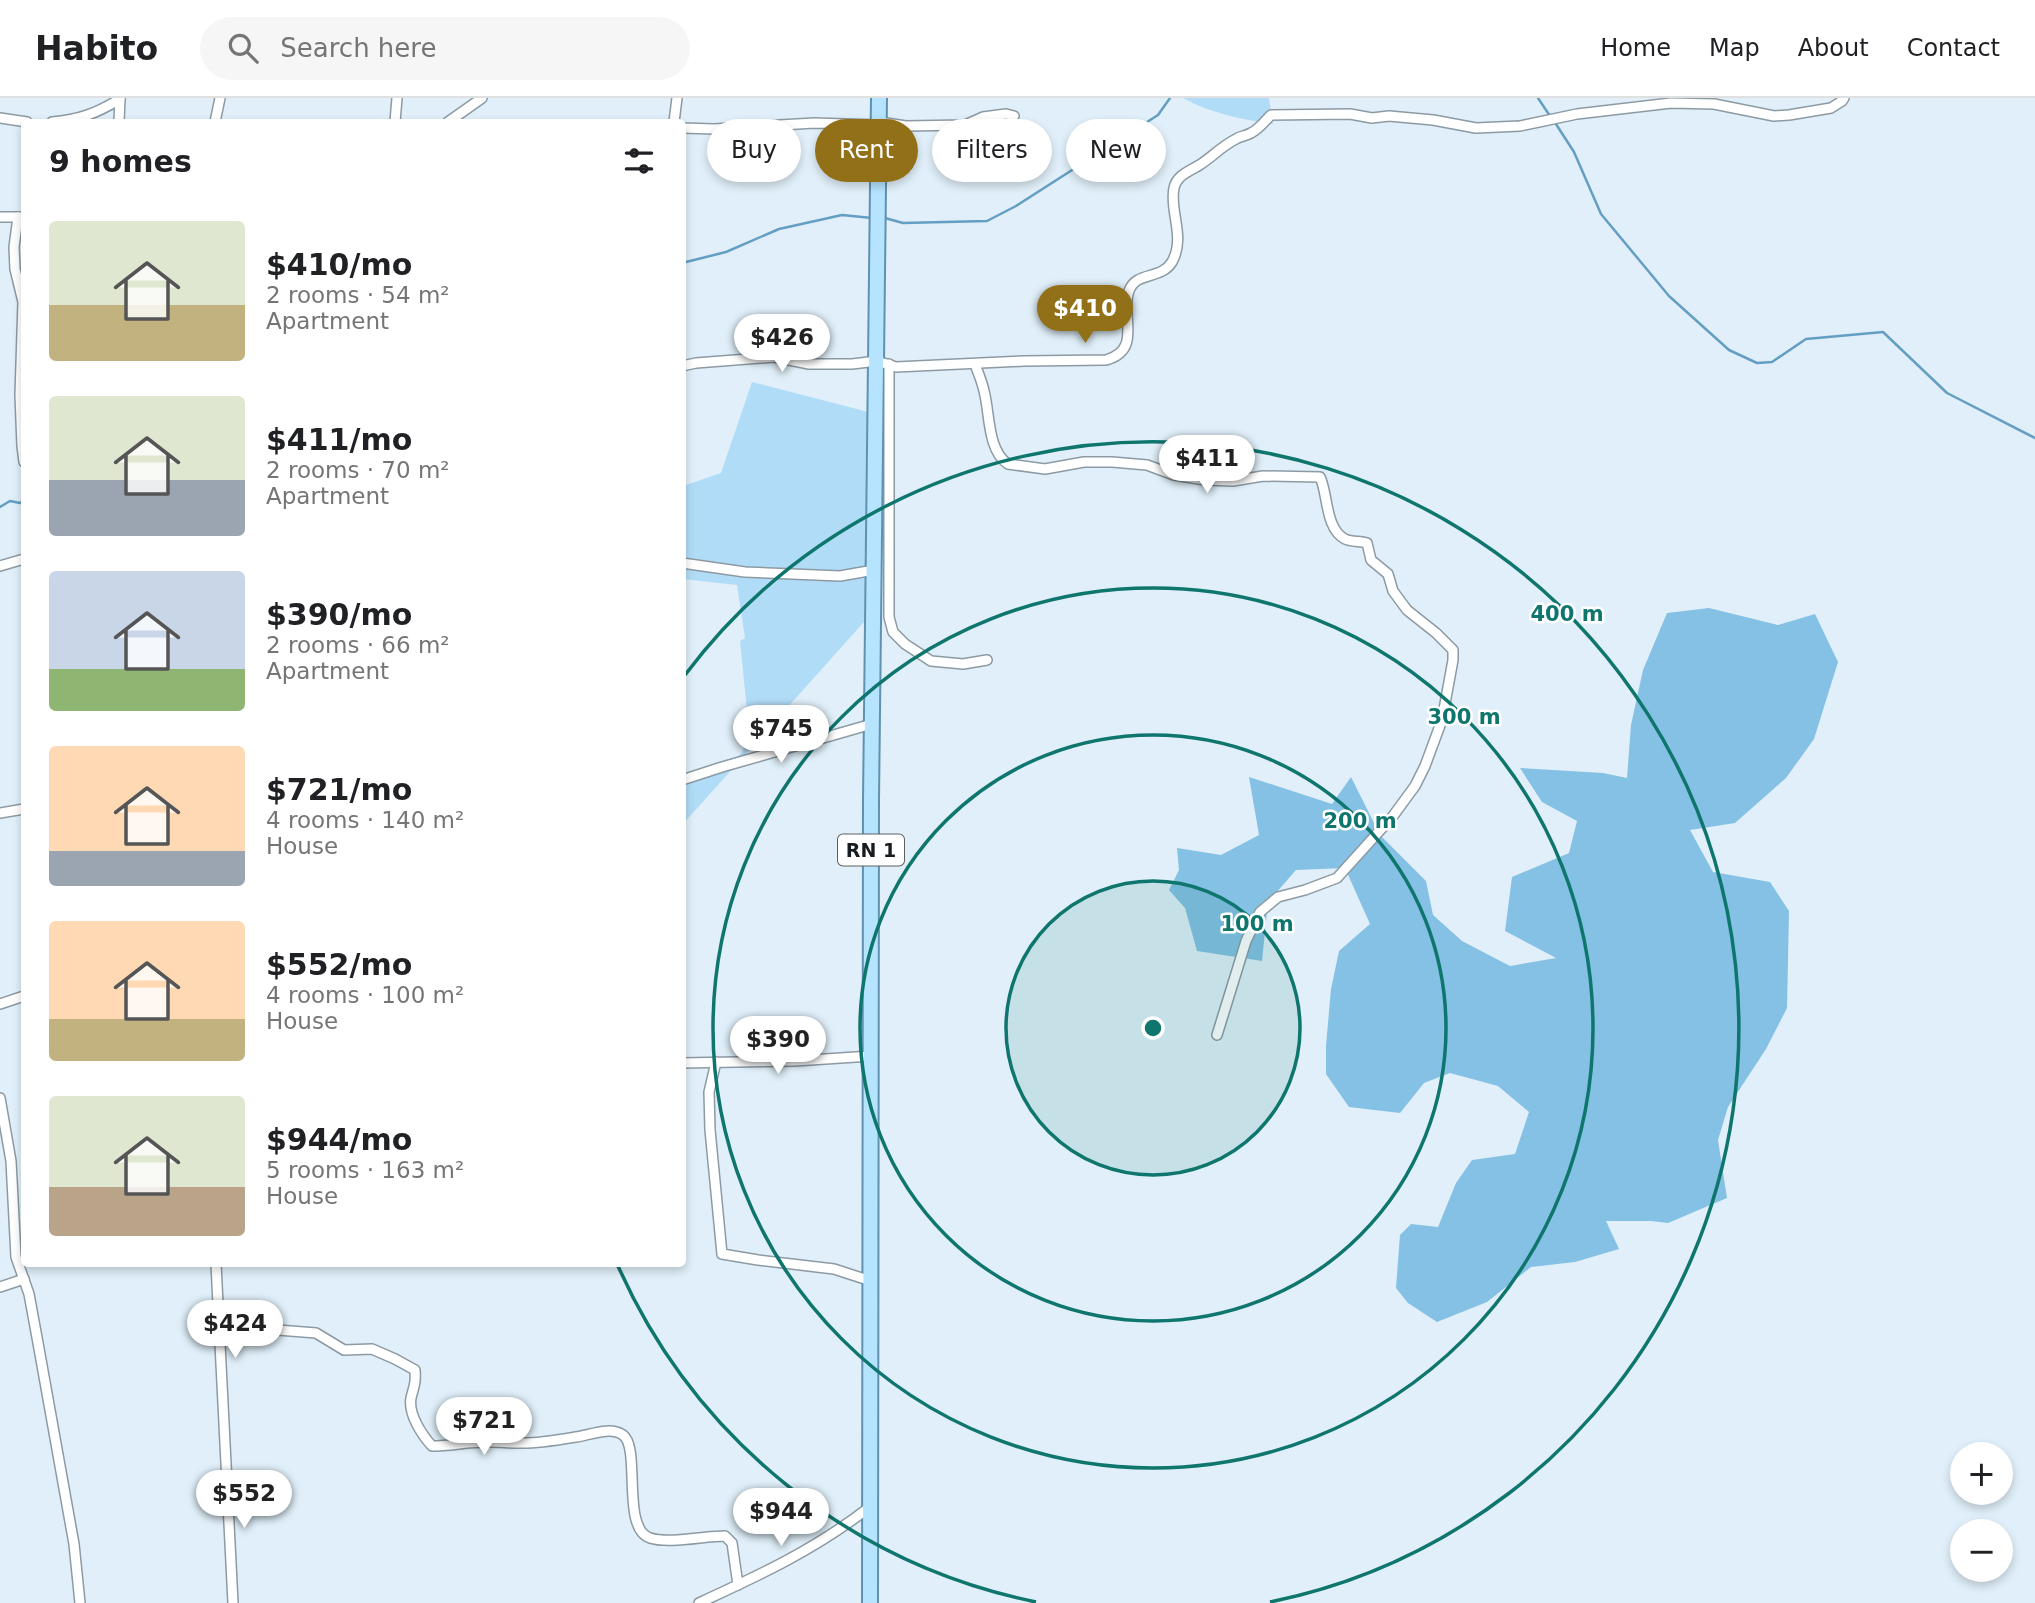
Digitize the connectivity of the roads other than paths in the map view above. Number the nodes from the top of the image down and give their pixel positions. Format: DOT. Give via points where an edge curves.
graph roads {
  1 [pos="120,98"];
  2 [pos="220,98"];
  3 [pos="397,98"];
  4 [pos="482,98"];
  5 [pos="677,98"];
  6 [pos="879,98"];
  7 [pos="1844,98"];
  8 [pos="1014,116"];
  9 [pos="0,118"];
  10 [pos="78,119"];
  11 [pos="119,119"];
  12 [pos="216,119"];
  13 [pos="396,119"];
  14 [pos="452,119"];
  15 [pos="674,119"];
  16 [pos="879,119"];
  17 [pos="21,121"];
  18 [pos="815,123"];
  19 [pos="918,126"];
  20 [pos="686,128"];
  21 [pos="880,182"];
  22 [pos="0,217"];
  23 [pos="21,217"];
  24 [pos="21,295"];
  25 [pos="883,362"];
  26 [pos="975,364"];
  27 [pos="21,365"];
  28 [pos="686,366"];
  29 [pos="21,421"];
  30 [pos="21,559"];
  31 [pos="686,564"];
  32 [pos="0,566"];
  33 [pos="874,570"];
  34 [pos="987,660"];
  35 [pos="872,724"];
  36 [pos="686,779"];
  37 [pos="21,809"];
  38 [pos="0,813"];
  39 [pos="21,997"];
  40 [pos="0,1004"];
  41 [pos="1217,1035"];
  42 [pos="871,1056"];
  43 [pos="716,1062"];
  44 [pos="686,1063"];
  45 [pos="0,1098"];
  46 [pos="216,1267"];
  47 [pos="24,1279"];
  48 [pos="871,1281"];
  49 [pos="0,1287"];
  50 [pos="218,1327"];
  51 [pos="871,1506"];
  52 [pos="738,1585"];
  53 [pos="80,1603"];
  54 [pos="233,1603"];
  55 [pos="699,1603"];
  56 [pos="870,1603"];
  1 -- 10 [label="street"];
  1 -- 11 [label="street"];
  2 -- 12 [label="street"];
  3 -- 13 [label="street"];
  4 -- 14 [label="street"];
  5 -- 15 [label="street"];
  6 -- 16 [label="main road, RN 1"];
  7 -- 26 [label="street" via="1831,108 1790,115 1671,103 1520,126 1476,128 1389,116 1270,115 1252,133 1219,148 1176,181 1173,197 1178,229 1172,262 1129,289 1128,336 1118,354 1106,360"];
  8 -- 19 [label="street" via="983,117 965,125"];
  9 -- 17 [label="street"];
  18 -- 20 [label="street"];
  21 -- 25 [label="main road, RN 1"];
  22 -- 23 [label="street"];
  23 -- 24 [label="street" via="14,247"];
  25 -- 26 [label="street" via="896,367"];
  25 -- 28 [label="street" via="810,364 754,357"];
  25 -- 33 [label="main road, RN 1"];
  25 -- 34 [label="street" via="893,632 931,661 963,664"];
  26 -- 41 [label="street" via="994,444 1008,464 1045,469 1112,462 1224,480 1320,477 1339,534 1367,543 1371,560 1388,573 1407,610 1452,650 1442,720 1415,786 1337,878 1278,897 1260,912 1245,941"];
  27 -- 29 [label="street"];
  30 -- 32 [label="street"];
  31 -- 33 [label="street" via="800,575 840,576"];
  33 -- 35 [label="main road, RN 1"];
  35 -- 36 [label="street"];
  35 -- 42 [label="main road, RN 1"];
  37 -- 38 [label="street"];
  39 -- 40 [label="street"];
  42 -- 43 [label="street"];
  42 -- 48 [label="main road, RN 1"];
  43 -- 44 [label="street"];
  43 -- 48 [label="street" via="709,1091 710,1130 722,1254 835,1269"];
  45 -- 47 [label="street" via="11,1161 16,1257"];
  46 -- 50 [label="street"];
  47 -- 49 [label="street"];
  47 -- 53 [label="street" via="74,1544"];
  48 -- 51 [label="main road, RN 1"];
  50 -- 52 [label="street" via="225,1335 238,1337 278,1330 316,1333 344,1350 372,1349 415,1370 410,1401 423,1436 432,1446 621,1433 628,1440 635,1522 643,1533 671,1540 725,1536 732,1543"];
  50 -- 54 [label="street"];
  51 -- 52 [label="street" via="839,1531"];
  51 -- 56 [label="main road, RN 1"];
  52 -- 55 [label="street"];
}
